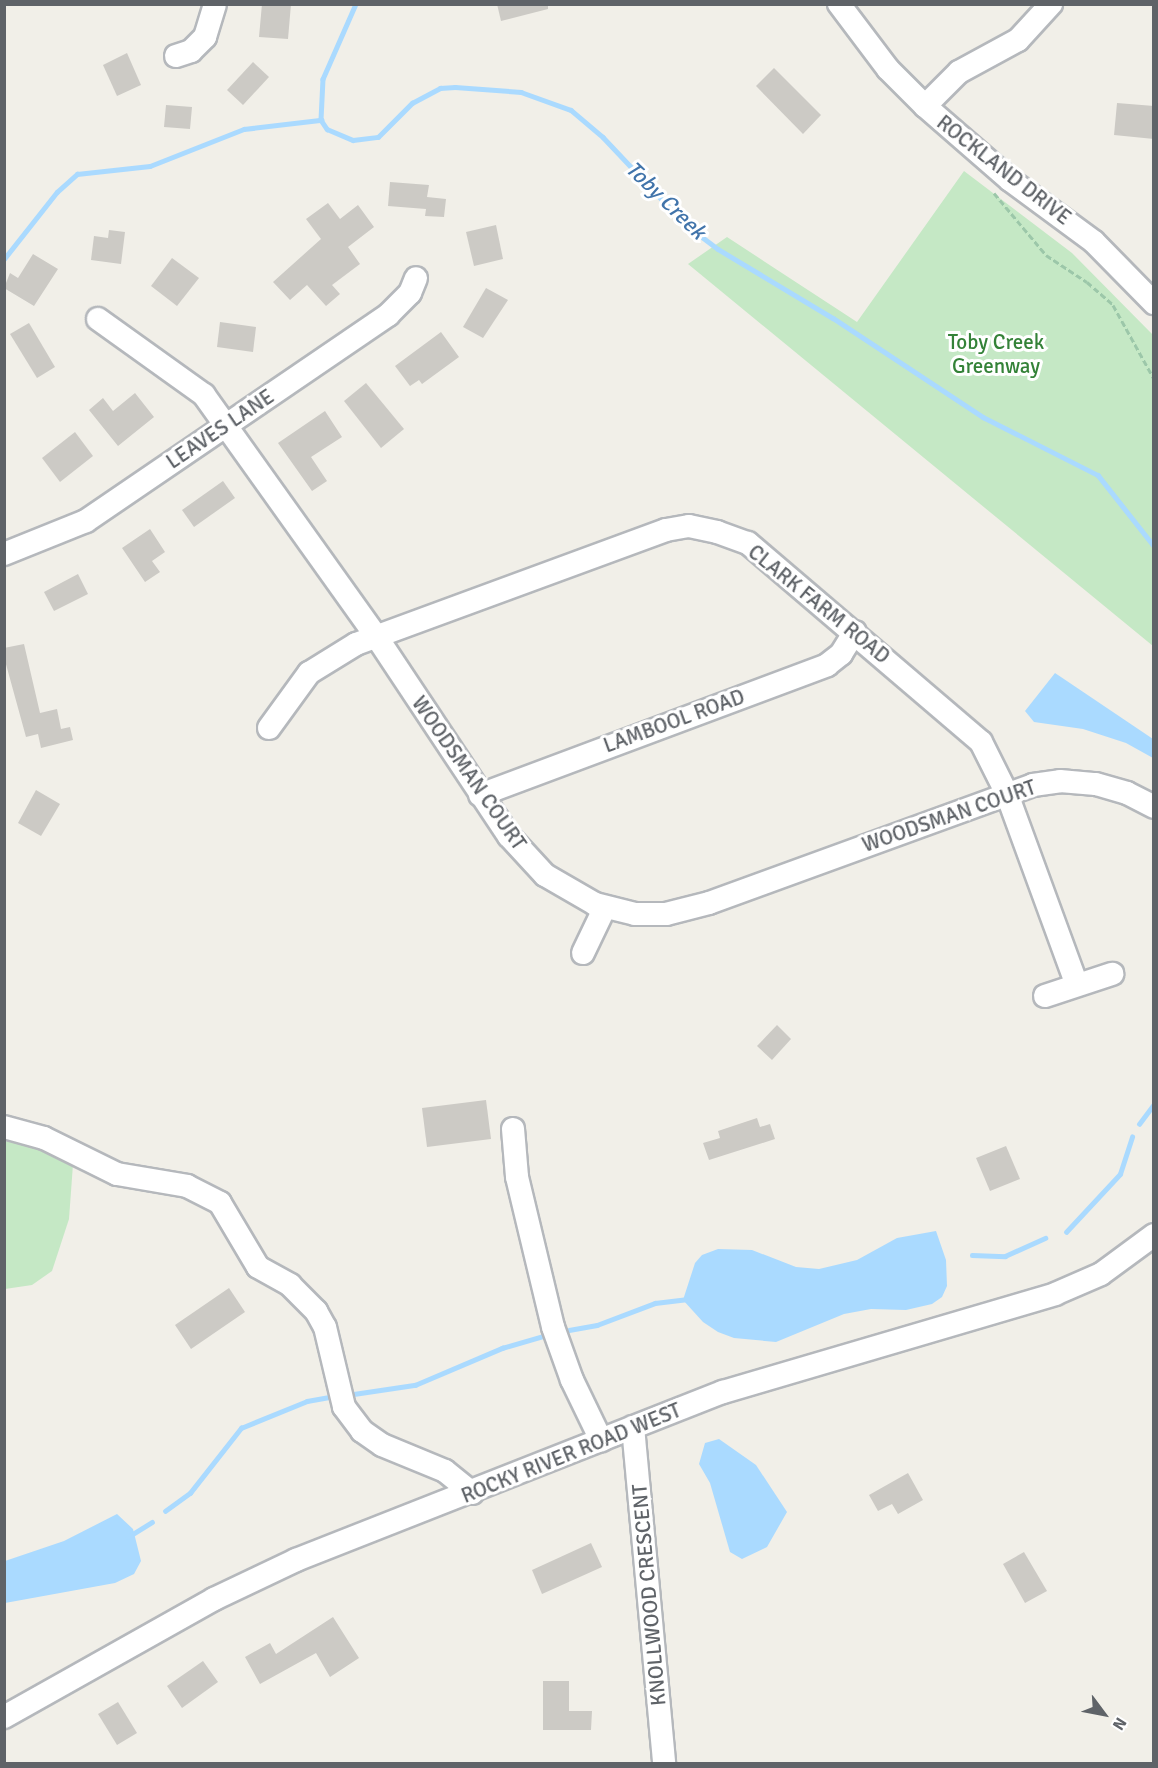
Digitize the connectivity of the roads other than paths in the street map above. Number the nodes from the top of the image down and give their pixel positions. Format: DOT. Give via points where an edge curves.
graph roads {
  1 [pos="214,4"];
  2 [pos="839,4"];
  3 [pos="1051,4"];
  4 [pos="176,56"];
  5 [pos="925,106"];
  6 [pos="416,278"];
  7 [pos="1154,303"];
  8 [pos="98,319"];
  9 [pos="227,425"];
  10 [pos="4,554"];
  11 [pos="855,632"];
  12 [pos="376,636"];
  13 [pos="269,728"];
  14 [pos="1007,794"];
  15 [pos="480,795"];
  16 [pos="1154,807"];
  17 [pos="605,907"];
  18 [pos="583,953"];
  19 [pos="1112,974"];
  20 [pos="1077,985"];
  21 [pos="1045,996"];
  22 [pos="4,1127"];
  23 [pos="513,1129"];
  24 [pos="1154,1235"];
  25 [pos="633,1427"];
  26 [pos="601,1440"];
  27 [pos="472,1492"];
  28 [pos="4,1717"];
  29 [pos="663,1764"];
  1 -- 4 [label="street" via="205,37 191,51"];
  2 -- 5 [label="street, ROCKLAND DRIVE" via="888,69"];
  3 -- 5 [label="street" via="1018,40 959,72"];
  5 -- 7 [label="street, ROCKLAND DRIVE" via="1010,180 1094,242"];
  6 -- 9 [label="street, LEAVES LANE" via="410,293 388,315"];
  8 -- 9 [label="street, WOODSMAN COURT" via="187,380"];
  9 -- 10 [label="street, LEAVES LANE" via="86,521"];
  9 -- 12 [label="street, WOODSMAN COURT"];
  11 -- 12 [label="street, CLARK FARM ROAD" via="748,543 688,526 666,530"];
  11 -- 14 [label="street, CLARK FARM ROAD" via="969,729 989,756"];
  11 -- 15 [label="street, LAMBOOL ROAD" via="841,654 827,664"];
  12 -- 13 [label="street, CLARK FARM ROAD" via="336,654 309,673"];
  12 -- 15 [label="street, WOODSMAN COURT"];
  14 -- 16 [label="street, WOODSMAN COURT" via="1060,781 1096,784 1127,793"];
  14 -- 17 [label="street, WOODSMAN COURT" via="709,903 666,914 635,914"];
  14 -- 20 [label="street, CLARK FARM ROAD"];
  15 -- 17 [label="street, WOODSMAN COURT" via="509,836 546,874 567,890"];
  17 -- 18 [label="street"];
  19 -- 20 [label="street"];
  20 -- 21 [label="street"];
  22 -- 27 [label="street" via="44,1138 117,1174 187,1186 220,1203 258,1267 290,1285 316,1311 325,1327 344,1407 372,1439 445,1471"];
  23 -- 26 [label="street" via="519,1185 553,1327 572,1380"];
  24 -- 25 [label="street, ROCKY RIVER ROAD WEST" via="1101,1274 1055,1294 784,1372"];
  25 -- 26 [label="street, ROCKY RIVER ROAD WEST"];
  25 -- 29 [label="street, KNOLLWOOD CRESCENT"];
  26 -- 27 [label="street, ROCKY RIVER ROAD WEST"];
  27 -- 28 [label="street, ROCKY RIVER ROAD WEST" via="296,1560 221,1596"];
}
